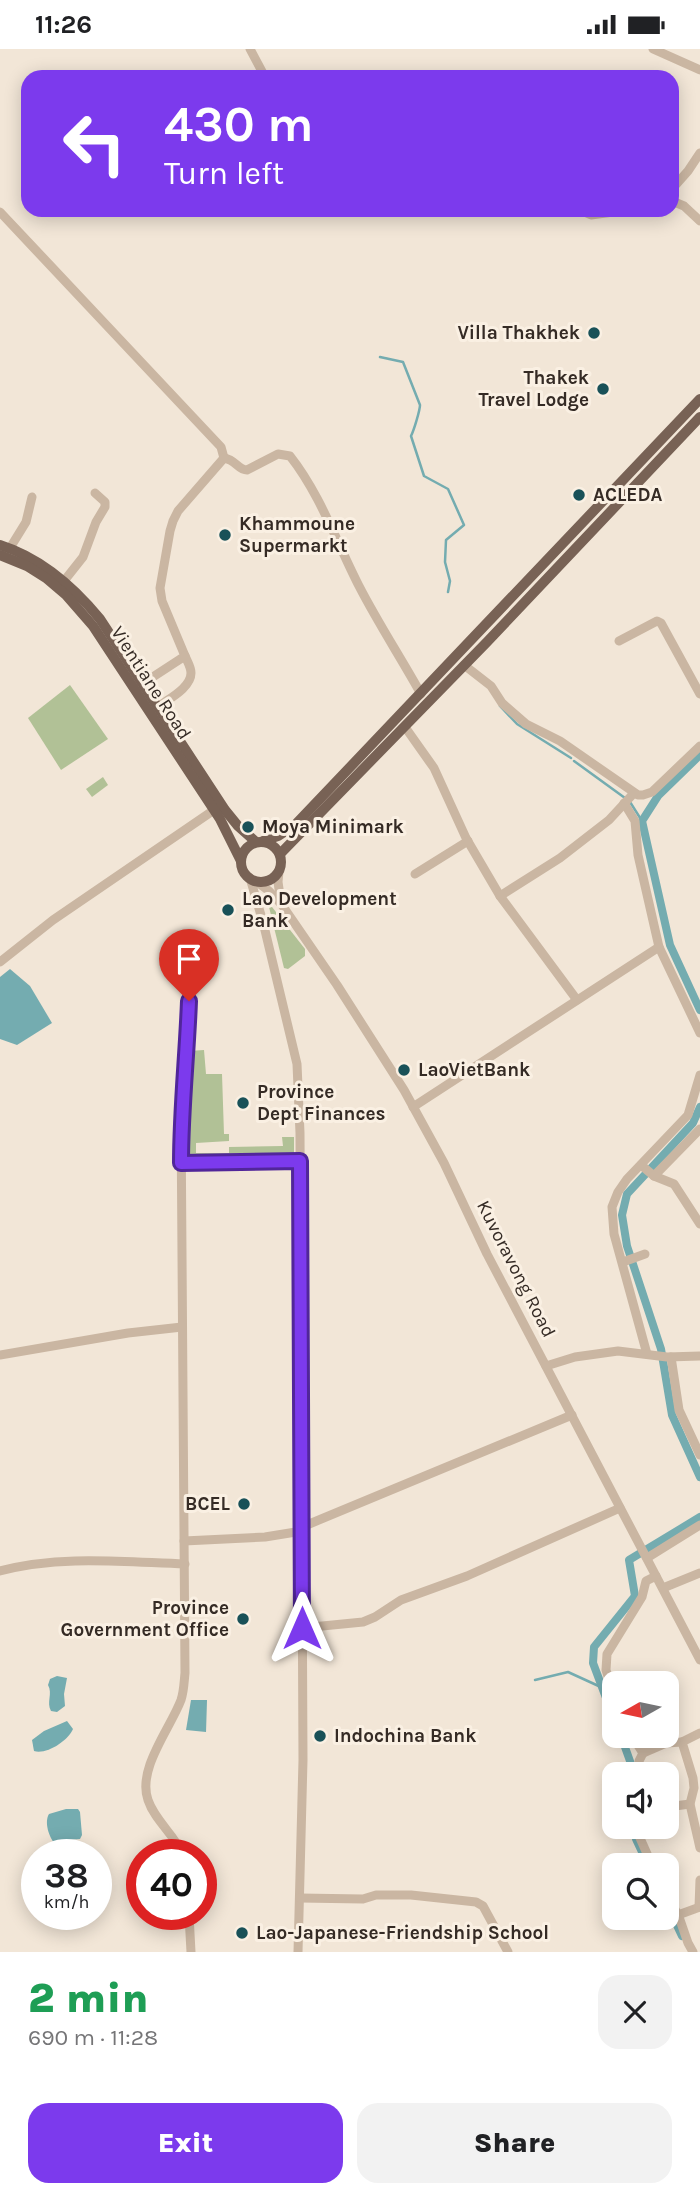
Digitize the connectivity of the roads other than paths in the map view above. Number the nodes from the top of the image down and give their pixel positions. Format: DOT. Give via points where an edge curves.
graph roads {
  1 [pos="250,49"];
  2 [pos="653,49"];
  3 [pos="261,70"];
  4 [pos="700,71"];
  5 [pos="700,153"];
  6 [pos="679,181"];
  7 [pos="679,202"];
  8 [pos="0,212"];
  9 [pos="700,221"];
  10 [pos="700,399"];
  11 [pos="700,417"];
  12 [pos="225,458"];
  13 [pos="95,493"];
  14 [pos="32,497"];
  15 [pos="5,547"];
  16 [pos="0,555"];
  17 [pos="64,581"];
  18 [pos="619,641"];
  19 [pos="185,656"];
  20 [pos="464,665"];
  21 [pos="139,687"];
  22 [pos="421,694"];
  23 [pos="700,694"];
  24 [pos="158,707"];
  25 [pos="405,727"];
  26 [pos="700,746"];
  27 [pos="634,793"];
  28 [pos="624,803"];
  29 [pos="214,810"];
  30 [pos="468,841"];
  31 [pos="260,842"];
  32 [pos="280,854"];
  33 [pos="241,861"];
  34 [pos="279,871"];
  35 [pos="415,874"];
  36 [pos="253,880"];
  37 [pos="500,896"];
  38 [pos="282,905"];
  39 [pos="659,947"];
  40 [pos="0,962"];
  41 [pos="578,1000"];
  42 [pos="189,1001"];
  43 [pos="700,1033"];
  44 [pos="700,1075"];
  45 [pos="413,1107"];
  46 [pos="700,1129"];
  47 [pos="300,1161"];
  48 [pos="181,1163"];
  49 [pos="641,1164"];
  50 [pos="654,1176"];
  51 [pos="700,1224"];
  52 [pos="645,1254"];
  53 [pos="623,1262"];
  54 [pos="182,1327"];
  55 [pos="0,1355"];
  56 [pos="652,1355"];
  57 [pos="700,1356"];
  58 [pos="669,1357"];
  59 [pos="547,1366"];
  60 [pos="572,1415"];
  61 [pos="700,1455"];
  62 [pos="620,1507"];
  63 [pos="700,1525"];
  64 [pos="302,1529"];
  65 [pos="184,1541"];
  66 [pos="646,1557"];
  67 [pos="185,1564"];
  68 [pos="0,1571"];
  69 [pos="700,1573"];
  70 [pos="656,1576"];
  71 [pos="663,1588"];
  72 [pos="302,1628"];
  73 [pos="700,1660"];
  74 [pos="607,1671"];
  75 [pos="700,1734"];
  76 [pos="682,1742"];
  77 [pos="640,1748"];
  78 [pos="643,1753"];
  79 [pos="639,1762"];
  80 [pos="690,1804"];
  81 [pos="679,1805"];
  82 [pos="174,1839"];
  83 [pos="700,1848"];
  84 [pos="700,1881"];
  85 [pos="300,1898"];
  86 [pos="700,1907"];
  87 [pos="679,1915"];
  88 [pos="679,1918"];
  89 [pos="190,1930"];
  90 [pos="191,1952"];
  91 [pos="298,1952"];
  92 [pos="508,1952"];
  93 [pos="693,1952"];
  1 -- 3 [label="street"];
  2 -- 4 [label="street"];
  5 -- 6 [label="street"];
  7 -- 9 [label="street"];
  8 -- 12 [label="street" via="221,447"];
  10 -- 22 [label="main road"];
  11 -- 20 [label="main road"];
  12 -- 19 [label="street" via="178,512 170,531 161,595"];
  12 -- 22 [label="street" via="247,470 278,454 290,456"];
  13 -- 17 [label="street" via="105,506 83,557"];
  14 -- 15 [label="street" via="26,522"];
  15 -- 17 [label="main road"];
  16 -- 21 [label="main road, Vientiane Road" via="27,566 66,595"];
  17 -- 21 [label="main road" via="100,619"];
  18 -- 23 [label="street" via="650,623 661,623"];
  19 -- 21 [label="street"];
  19 -- 24 [label="street" via="190,681"];
  20 -- 25 [label="main road"];
  20 -- 27 [label="street" via="526,724 560,741"];
  21 -- 24 [label="main road"];
  21 -- 29 [label="main road, Vientiane Road"];
  22 -- 31 [label="main road" via="296,824"];
  24 -- 31 [label="main road" via="225,810"];
  25 -- 30 [label="street" via="434,768"];
  25 -- 32 [label="main road"];
  26 -- 27 [label="street" via="652,792"];
  27 -- 28 [label="street"];
  28 -- 37 [label="street" via="560,858"];
  28 -- 39 [label="street" via="635,821"];
  29 -- 33 [label="main road, Vientiane Road"];
  29 -- 40 [label="street" via="48,923"];
  30 -- 35 [label="street"];
  30 -- 37 [label="street"];
  31 -- 32 [label="main road" via="273,845"];
  31 -- 33 [label="main road" via="246,849"];
  32 -- 34 [label="main road"];
  33 -- 36 [label="main road"];
  34 -- 36 [label="main road" via="272,879"];
  34 -- 38 [label="street"];
  36 -- 38 [label="street, Kuvoravong Road"];
  36 -- 47 [label="street" via="298,1071"];
  37 -- 41 [label="street"];
  38 -- 45 [label="street, Kuvoravong Road"];
  39 -- 41 [label="street"];
  39 -- 43 [label="street"];
  41 -- 45 [label="street"];
  42 -- 48 [label="street"];
  44 -- 49 [label="street" via="688,1115"];
  45 -- 59 [label="street, Kuvoravong Road"];
  46 -- 50 [label="street"];
  47 -- 48 [label="street"];
  47 -- 64 [label="street"];
  48 -- 54 [label="street"];
  49 -- 50 [label="street"];
  49 -- 53 [label="street" via="612,1207"];
  50 -- 51 [label="street" via="674,1184"];
  52 -- 53 [label="street"];
  53 -- 56 [label="street"];
  54 -- 55 [label="street"];
  54 -- 65 [label="street"];
  56 -- 58 [label="street"];
  56 -- 59 [label="street" via="589,1354"];
  57 -- 58 [label="street"];
  58 -- 61 [label="street" via="678,1410"];
  59 -- 60 [label="street, Kuvoravong Road"];
  60 -- 62 [label="street, Kuvoravong Road"];
  60 -- 64 [label="street"];
  62 -- 66 [label="street, Kuvoravong Road"];
  62 -- 72 [label="street" via="467,1576 401,1600 363,1622"];
  63 -- 66 [label="street"];
  64 -- 65 [label="street" via="265,1537"];
  64 -- 72 [label="street"];
  65 -- 67 [label="street"];
  66 -- 70 [label="street, Kuvoravong Road"];
  67 -- 68 [label="street" via="72,1560"];
  67 -- 82 [label="street" via="183,1691 145,1786 149,1803"];
  69 -- 71 [label="street"];
  70 -- 71 [label="street, Kuvoravong Road"];
  70 -- 74 [label="street" via="646,1581 642,1597 607,1654"];
  71 -- 73 [label="street, Kuvoravong Road"];
  72 -- 85 [label="street"];
  75 -- 76 [label="street"];
  76 -- 78 [label="street"];
  76 -- 80 [label="street" via="693,1778"];
  77 -- 78 [label="street"];
  78 -- 79 [label="street"];
  80 -- 81 [label="street"];
  80 -- 83 [label="street"];
  84 -- 86 [label="street"];
  85 -- 91 [label="street"];
  85 -- 92 [label="street" via="411,1895 476,1902 483,1906"];
  86 -- 87 [label="street"];
  88 -- 93 [label="street"];
  89 -- 90 [label="street"];
}
